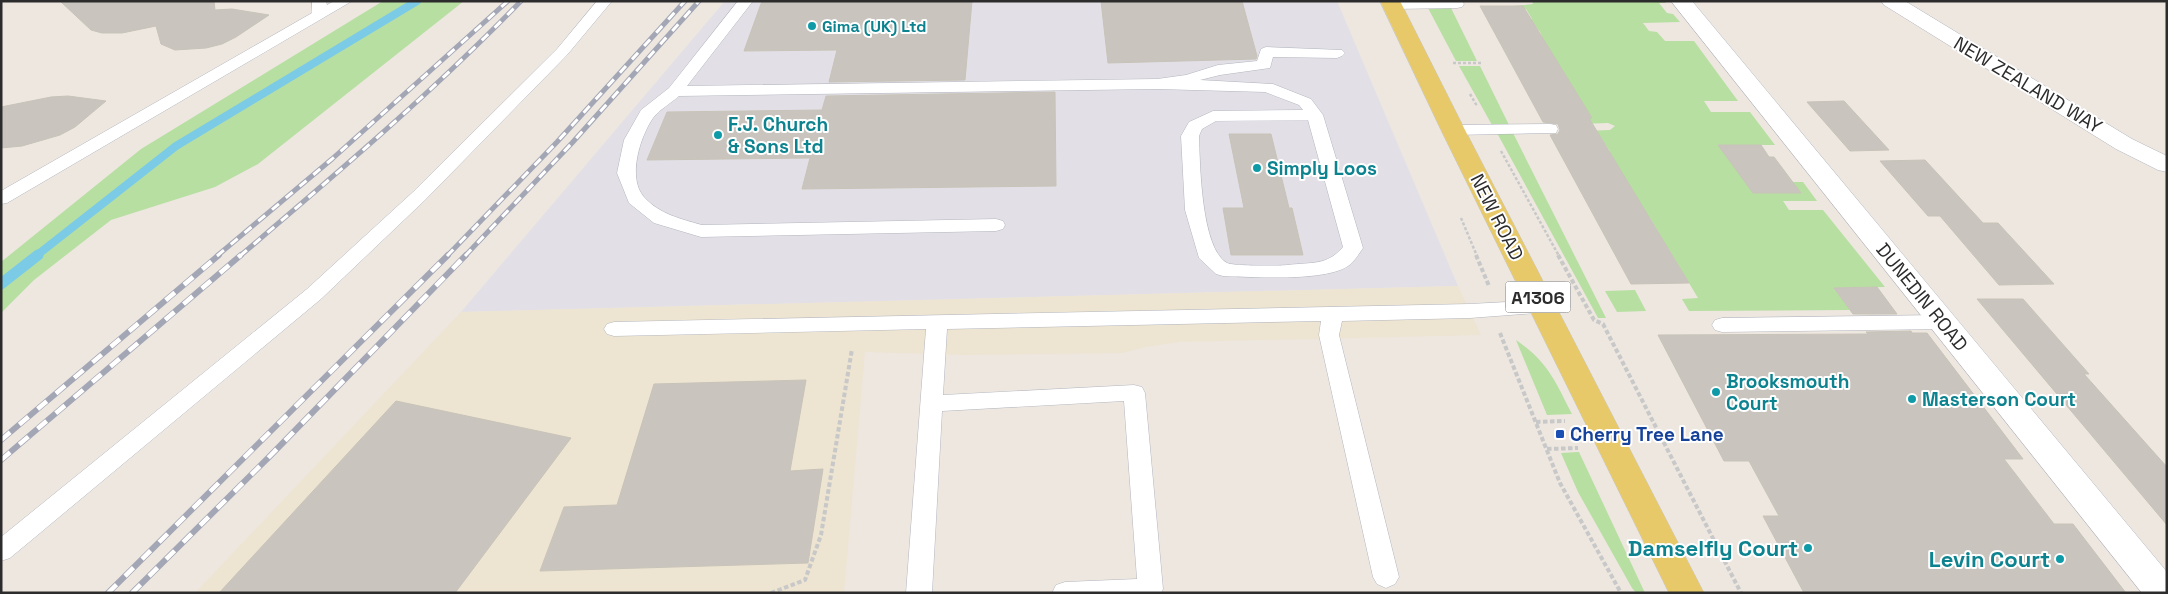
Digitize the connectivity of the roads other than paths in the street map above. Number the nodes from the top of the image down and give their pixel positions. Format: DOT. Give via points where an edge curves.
graph roads {
  1 [pos="345,1"];
  2 [pos="605,1"];
  3 [pos="746,1"];
  4 [pos="1681,1"];
  5 [pos="1891,1"];
  6 [pos="1391,3"];
  7 [pos="1457,4"];
  8 [pos="319,8"];
  9 [pos="1338,53"];
  10 [pos="1157,84"];
  11 [pos="675,91"];
  12 [pos="1315,115"];
  13 [pos="1550,129"];
  14 [pos="1452,130"];
  15 [pos="2167,164"];
  16 [pos="1,199"];
  17 [pos="996,225"];
  18 [pos="1543,307"];
  19 [pos="1333,314"];
  20 [pos="937,322"];
  21 [pos="1943,322"];
  22 [pos="1722,325"];
  23 [pos="614,329"];
  24 [pos="931,404"];
  25 [pos="1,551"];
  26 [pos="1386,577"];
  27 [pos="919,593"];
  28 [pos="1065,593"];
  29 [pos="1687,593"];
  30 [pos="2163,593"];
  1 -- 8 [label="lane"];
  2 -- 25 [label="lane" via="562,52 446,169 314,294"];
  3 -- 11 [label="lane"];
  4 -- 21 [label="street, DUNEDIN ROAD"];
  5 -- 15 [label="street, NEW ZEALAND WAY" via="2124,144"];
  6 -- 7 [label="lane"];
  6 -- 14 [label="main road, NEW ROAD / A1306"];
  8 -- 16 [label="lane"];
  9 -- 10 [label="lane" via="1266,52 1264,65 1218,70"];
  10 -- 11 [label="lane"];
  10 -- 12 [label="lane" via="1267,87 1305,102"];
  11 -- 17 [label="lane" via="647,114 633,140 626,173 635,199 661,219 701,231"];
  12 -- 12 [label="lane" via="1353,248 1341,262 1326,267 1281,272 1223,270 1209,258 1194,210 1190,136 1195,126 1213,116"];
  13 -- 14 [label="lane"];
  14 -- 18 [label="main road, NEW ROAD / A1306"];
  18 -- 19 [label="lane"];
  18 -- 29 [label="main road, NEW ROAD / A1306"];
  19 -- 20 [label="lane"];
  19 -- 26 [label="lane" via="1329,336"];
  20 -- 23 [label="lane"];
  20 -- 24 [label="lane"];
  21 -- 22 [label="lane"];
  21 -- 30 [label="street, DUNEDIN ROAD"];
  24 -- 27 [label="lane"];
  24 -- 28 [label="lane" via="1134,392 1150,589"];
}
